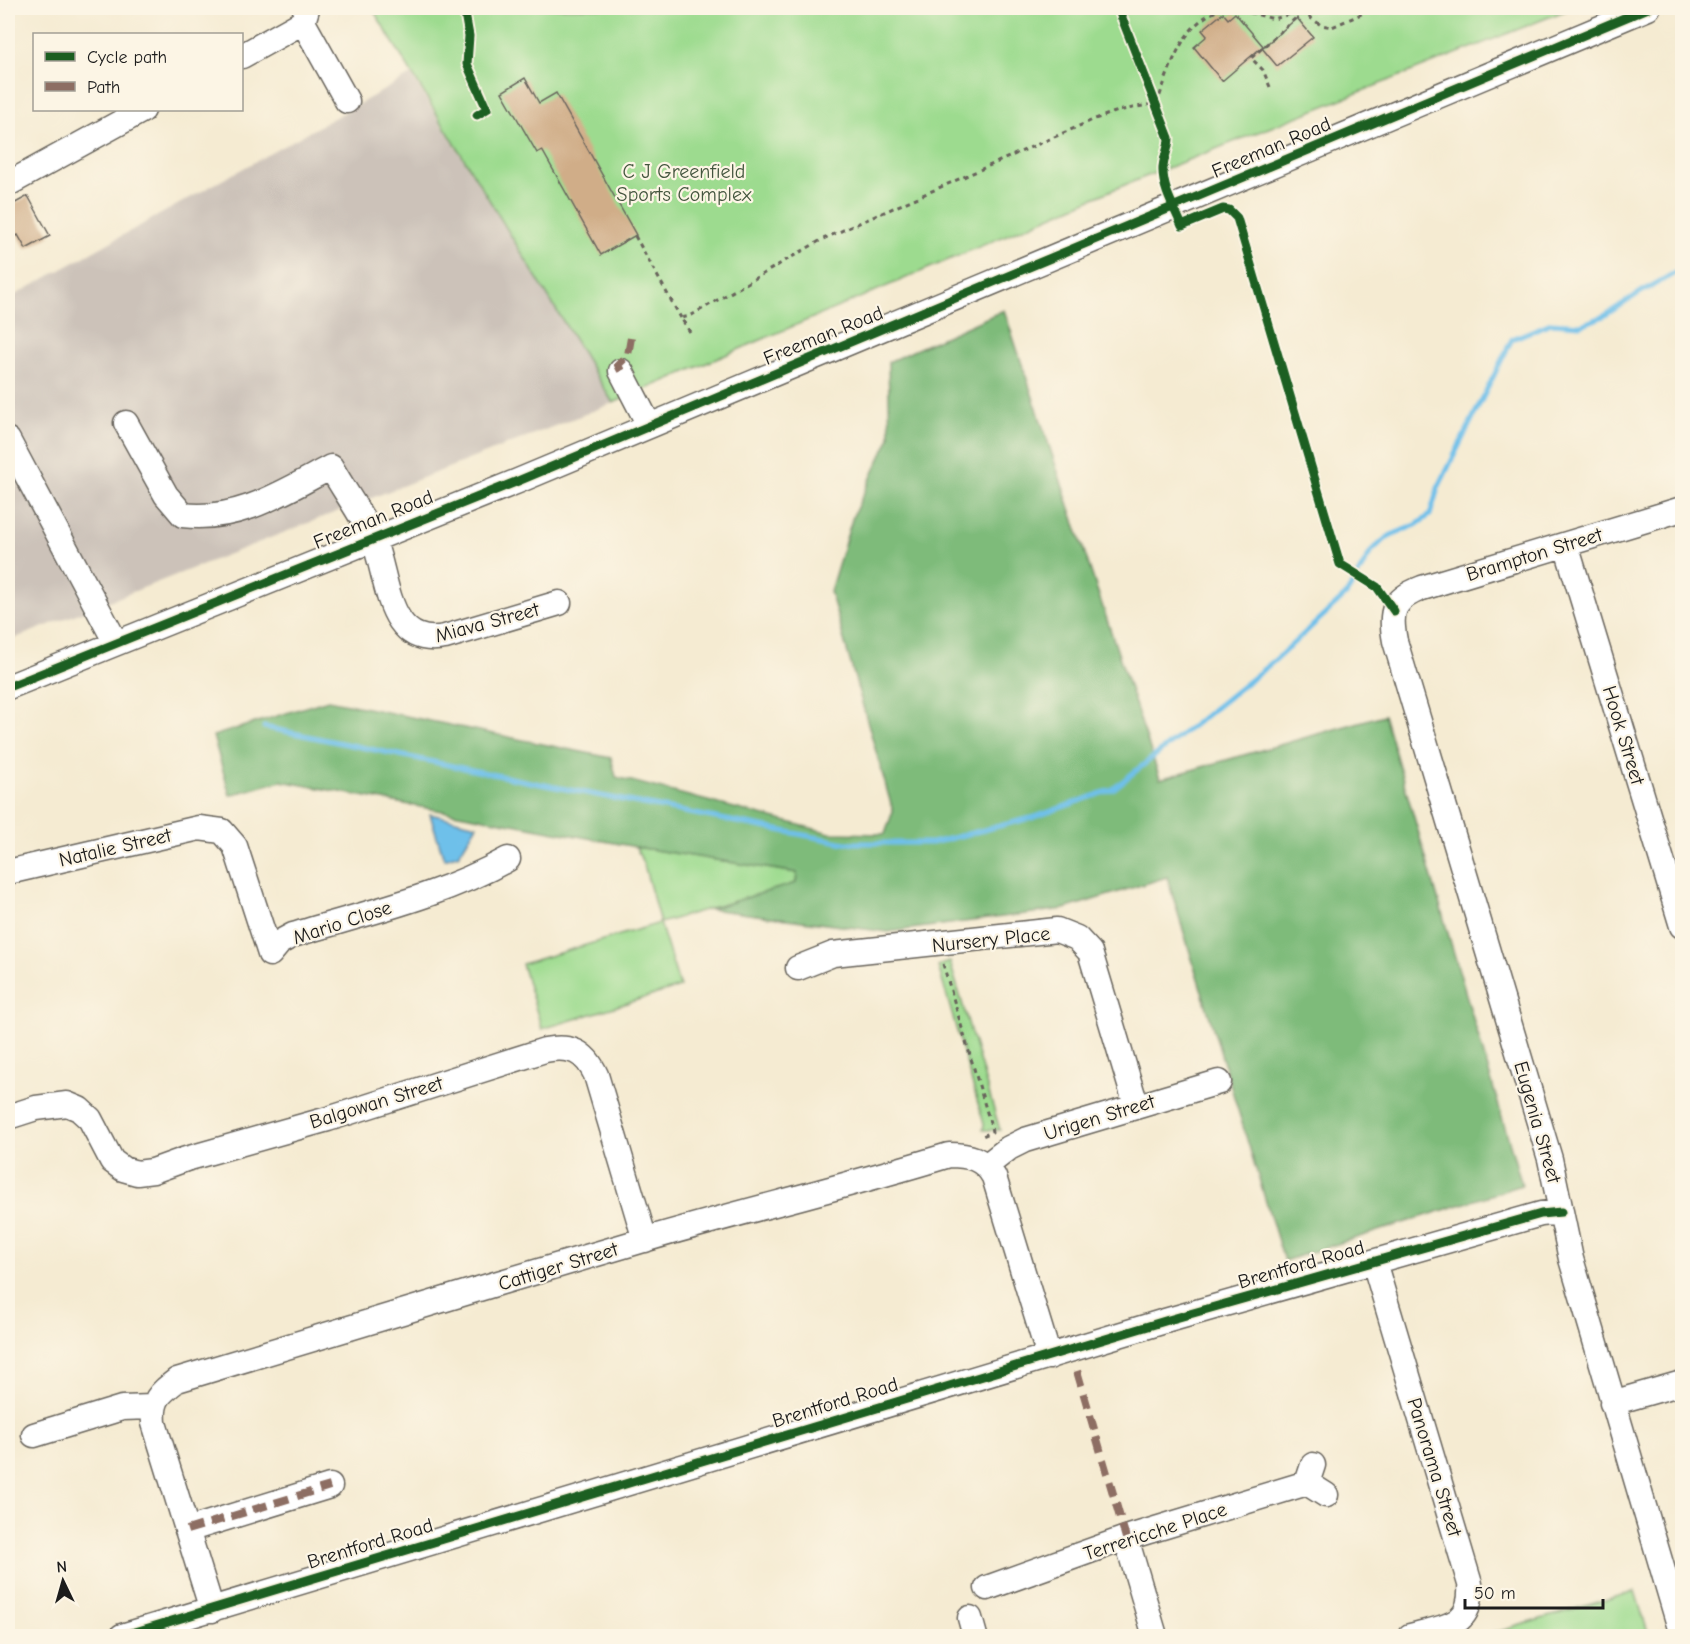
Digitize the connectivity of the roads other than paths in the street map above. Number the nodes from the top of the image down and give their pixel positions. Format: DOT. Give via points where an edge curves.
graph roads {
  1 [pos="1648,8"];
  2 [pos="305,15"];
  3 [pos="243,55"];
  4 [pos="347,101"];
  5 [pos="141,111"];
  6 [pos="8,184"];
  7 [pos="621,371"];
  8 [pos="126,423"];
  9 [pos="649,425"];
  10 [pos="8,440"];
  11 [pos="1683,509"];
  12 [pos="373,538"];
  13 [pos="1566,545"];
  14 [pos="559,603"];
  15 [pos="1394,611"];
  16 [pos="115,641"];
  17 [pos="8,687"];
  18 [pos="222,831"];
  19 [pos="508,859"];
  20 [pos="8,872"];
  21 [pos="1683,926"];
  22 [pos="798,968"];
  23 [pos="1219,1082"];
  24 [pos="1136,1106"];
  25 [pos="8,1117"];
  26 [pos="976,1160"];
  27 [pos="1561,1212"];
  28 [pos="645,1240"];
  29 [pos="1374,1262"];
  30 [pos="1048,1357"];
  31 [pos="1683,1383"];
  32 [pos="1612,1403"];
  33 [pos="153,1407"];
  34 [pos="34,1435"];
  35 [pos="1315,1481"];
  36 [pos="330,1486"];
  37 [pos="187,1530"];
  38 [pos="1126,1539"];
  39 [pos="987,1588"];
  40 [pos="212,1610"];
  41 [pos="1683,1635"];
  42 [pos="122,1636"];
  43 [pos="1155,1636"];
  44 [pos="1410,1636"];
  1 -- 9 [label="street, Freeman Road"];
  2 -- 3 [label="street"];
  2 -- 4 [label="street"];
  5 -- 6 [label="street"];
  7 -- 9 [label="street"];
  8 -- 12 [label="street, Miava Street" via="166,495 183,514 203,517 254,507 331,467"];
  9 -- 12 [label="street, Freeman Road"];
  10 -- 16 [label="street"];
  11 -- 13 [label="street, Brampton Street"];
  12 -- 14 [label="street, Miava Street" via="401,623 413,635 445,637"];
  12 -- 16 [label="street, Freeman Road"];
  13 -- 15 [label="street, Brampton Street" via="1408,593"];
  13 -- 21 [label="street, Hook Street"];
  15 -- 27 [label="street, Eugenia Street" via="1395,641 1550,1159"];
  16 -- 17 [label="street, Freeman Road"];
  18 -- 19 [label="street, Mario Close" via="235,846 270,954 280,942 293,936 445,889"];
  18 -- 20 [label="street, Natalie Street" via="199,828"];
  22 -- 24 [label="street, Nursery Place" via="832,954 1057,930 1077,938 1090,952"];
  23 -- 24 [label="street, Urigen Street"];
  24 -- 26 [label="street, Urigen Street" via="1025,1140"];
  25 -- 28 [label="street, Balgowan Street" via="67,1104 90,1119 112,1161 137,1173 153,1172 197,1155 328,1119 544,1050 571,1048 583,1054 596,1075"];
  26 -- 28 [label="street, Cattiger Street" via="949,1155 846,1187 798,1196"];
  26 -- 30 [label="street" via="1000,1196"];
  27 -- 29 [label="street, Brentford Road" via="1541,1214"];
  27 -- 32 [label="street, Eugenia Street"];
  28 -- 33 [label="street, Cattiger Street" via="177,1380 161,1392"];
  29 -- 30 [label="street, Brentford Road"];
  29 -- 44 [label="street, Panorama Street" via="1470,1584 1471,1601 1459,1621"];
  30 -- 40 [label="street, Brentford Road"];
  31 -- 32 [label="street"];
  32 -- 41 [label="street, Eugenia Street"];
  33 -- 34 [label="street" via="122,1408"];
  33 -- 37 [label="street" via="154,1424"];
  35 -- 38 [label="street, Terrericche Place"];
  36 -- 37 [label="street"];
  37 -- 40 [label="street"];
  38 -- 39 [label="street, Terrericche Place"];
  38 -- 43 [label="street"];
  40 -- 42 [label="street, Brentford Road"];
}
